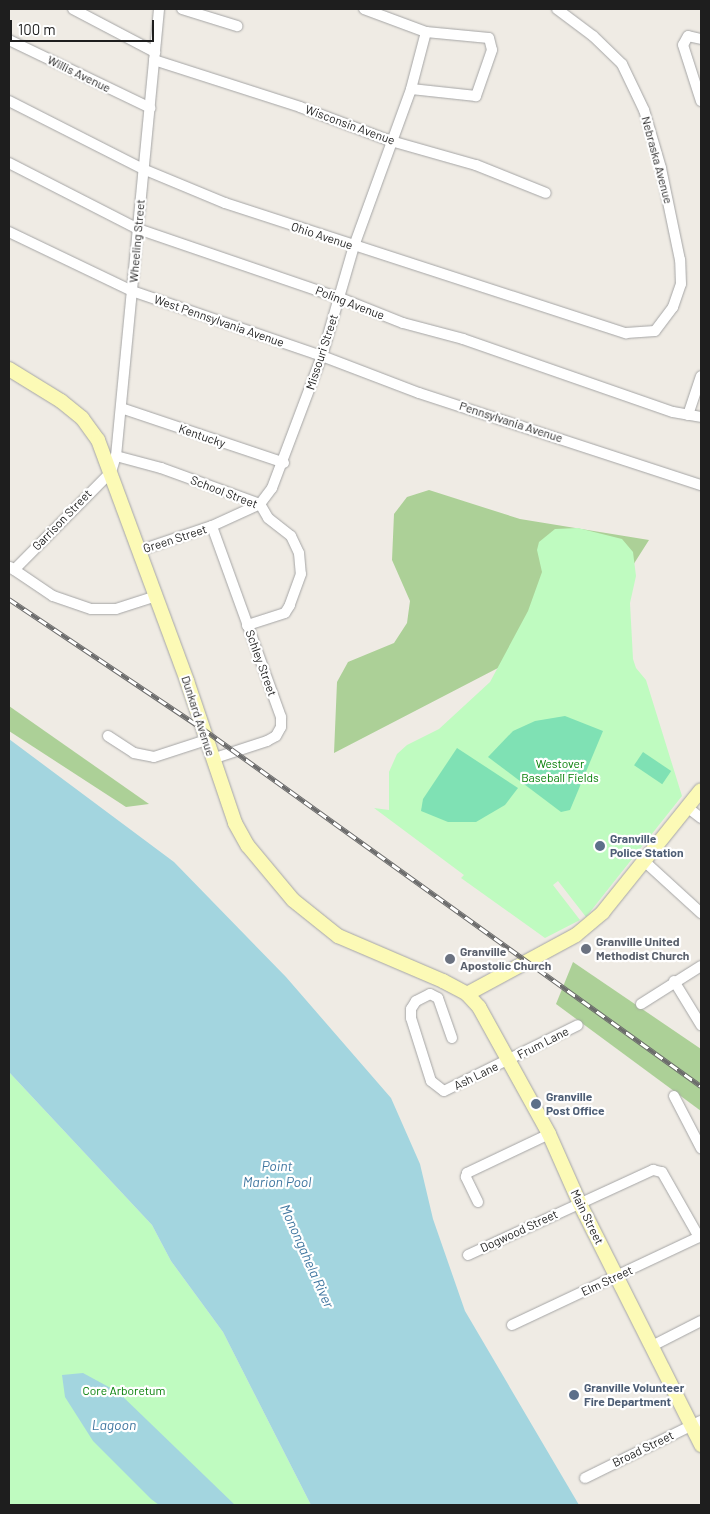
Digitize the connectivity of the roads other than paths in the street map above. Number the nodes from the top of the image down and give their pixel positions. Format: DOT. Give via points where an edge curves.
graph roads {
  1 [pos="73,9"];
  2 [pos="159,9"];
  3 [pos="182,9"];
  4 [pos="364,9"];
  5 [pos="557,9"];
  6 [pos="237,26"];
  7 [pos="426,32"];
  8 [pos="701,39"];
  9 [pos="9,40"];
  10 [pos="154,56"];
  11 [pos="411,89"];
  12 [pos="9,101"];
  13 [pos="701,101"];
  14 [pos="150,108"];
  15 [pos="391,141"];
  16 [pos="9,163"];
  17 [pos="143,169"];
  18 [pos="546,193"];
  19 [pos="138,229"];
  20 [pos="9,232"];
  21 [pos="354,246"];
  22 [pos="132,291"];
  23 [pos="340,298"];
  24 [pos="648,332"];
  25 [pos="322,356"];
  26 [pos="9,369"];
  27 [pos="701,376"];
  28 [pos="121,408"];
  29 [pos="688,414"];
  30 [pos="701,417"];
  31 [pos="116,456"];
  32 [pos="284,463"];
  33 [pos="111,472"];
  34 [pos="701,485"];
  35 [pos="260,504"];
  36 [pos="212,526"];
  37 [pos="138,551"];
  38 [pos="11,568"];
  39 [pos="154,597"];
  40 [pos="247,625"];
  41 [pos="108,736"];
  42 [pos="206,740"];
  43 [pos="212,759"];
  44 [pos="701,790"];
  45 [pos="688,807"];
  46 [pos="701,818"];
  47 [pos="643,860"];
  48 [pos="701,913"];
  49 [pos="701,966"];
  50 [pos="436,978"];
  51 [pos="674,981"];
  52 [pos="430,994"];
  53 [pos="467,994"];
  54 [pos="641,1004"];
  55 [pos="578,1025"];
  56 [pos="701,1025"];
  57 [pos="452,1038"];
  58 [pos="508,1061"];
  59 [pos="674,1096"];
  60 [pos="549,1134"];
  61 [pos="701,1148"];
  62 [pos="478,1202"];
  63 [pos="580,1204"];
  64 [pos="700,1236"];
  65 [pos="468,1255"];
  66 [pos="616,1277"];
  67 [pos="701,1321"];
  68 [pos="512,1325"];
  69 [pos="652,1346"];
  70 [pos="697,1423"];
  71 [pos="701,1445"];
  72 [pos="585,1478"];
  1 -- 10 [label="street, Wisconsin Avenue"];
  2 -- 10 [label="street, Wheeling Street"];
  3 -- 6 [label="street"];
  4 -- 7 [label="street"];
  5 -- 24 [label="street, Nebraska Avenue" via="593,36 622,64 644,110 661,168 680,260 681,284 673,307 661,326"];
  7 -- 11 [label="street, Missouri Street"];
  7 -- 11 [label="street" via="489,38 492,50 476,96"];
  8 -- 13 [label="street" via="688,36 683,45"];
  9 -- 14 [label="street, Willis Avenue"];
  10 -- 14 [label="street, Wheeling Street"];
  10 -- 15 [label="street, Wisconsin Avenue"];
  11 -- 15 [label="street, Missouri Street"];
  12 -- 17 [label="street, Ohio Avenue"];
  14 -- 17 [label="street, Wheeling Street"];
  15 -- 18 [label="street, Wisconsin Avenue" via="476,165"];
  15 -- 21 [label="street, Missouri Street"];
  16 -- 19 [label="street, Poling Avenue"];
  17 -- 19 [label="street, Wheeling Street"];
  17 -- 21 [label="street, Ohio Avenue" via="225,203"];
  19 -- 22 [label="street, Wheeling Street"];
  19 -- 23 [label="street, Poling Avenue"];
  20 -- 22 [label="street, West Pennsylvania Avenue"];
  21 -- 23 [label="street, Missouri Street"];
  21 -- 24 [label="street, Ohio Avenue" via="626,333"];
  22 -- 25 [label="street, West Pennsylvania Avenue"];
  22 -- 28 [label="street, Wheeling Street"];
  23 -- 25 [label="street, Missouri Street"];
  23 -- 29 [label="street, Poling Avenue" via="403,323"];
  25 -- 32 [label="street, Missouri Street"];
  25 -- 34 [label="street, Pennsylvania Avenue" via="419,393"];
  26 -- 33 [label="main road, Dunkard Avenue" via="82,418 98,440"];
  27 -- 29 [label="street"];
  28 -- 31 [label="street, Wheeling Street"];
  28 -- 32 [label="street, Kentucky"];
  29 -- 30 [label="street, Poling Avenue"];
  31 -- 33 [label="street, Wheeling Street"];
  31 -- 35 [label="street, School Street" via="161,468"];
  32 -- 35 [label="street, Missouri Street"];
  33 -- 37 [label="main road, Dunkard Avenue"];
  33 -- 38 [label="street, Garrison Street"];
  35 -- 36 [label="street"];
  35 -- 40 [label="street, School Street" via="268,518 291,536 301,563 301,574 285,613"];
  36 -- 37 [label="street, Green Street"];
  36 -- 40 [label="street, Schley Street"];
  37 -- 39 [label="main road, Dunkard Avenue"];
  38 -- 39 [label="street" via="53,596 91,609 116,608"];
  39 -- 42 [label="main road, Dunkard Avenue"];
  40 -- 43 [label="street, Schley Street" via="281,717 281,727 276,736 267,741"];
  41 -- 42 [label="street" via="134,753 154,757"];
  42 -- 43 [label="main road, Dunkard Avenue"];
  43 -- 50 [label="main road, Dunkard Avenue" via="235,823 248,846 293,900 338,936"];
  44 -- 45 [label="main road"];
  45 -- 46 [label="street"];
  45 -- 47 [label="main road"];
  47 -- 48 [label="street"];
  47 -- 53 [label="main road" via="603,912 576,935"];
  49 -- 51 [label="street"];
  50 -- 52 [label="street"];
  50 -- 53 [label="main road, Dunkard Avenue"];
  51 -- 54 [label="street"];
  51 -- 56 [label="street"];
  52 -- 57 [label="street" via="442,1005"];
  52 -- 58 [label="street, Ash Lane" via="416,1001 411,1008 411,1018 431,1081 444,1091"];
  53 -- 58 [label="main road, Main Street" via="479,1007"];
  55 -- 58 [label="street, Frum Lane"];
  58 -- 60 [label="main road, Main Street"];
  59 -- 61 [label="street"];
  60 -- 62 [label="street" via="467,1172 466,1177"];
  60 -- 63 [label="main road, Main Street"];
  63 -- 64 [label="street, Dogwood Street" via="653,1170 662,1172"];
  63 -- 65 [label="street, Dogwood Street"];
  63 -- 66 [label="main road, Main Street"];
  64 -- 66 [label="street, Elm Street"];
  66 -- 68 [label="street, Elm Street"];
  66 -- 69 [label="main road, Main Street"];
  67 -- 69 [label="street"];
  69 -- 70 [label="main road, Main Street"];
  70 -- 71 [label="main road, Main Street"];
  70 -- 72 [label="street, Broad Street"];
}
